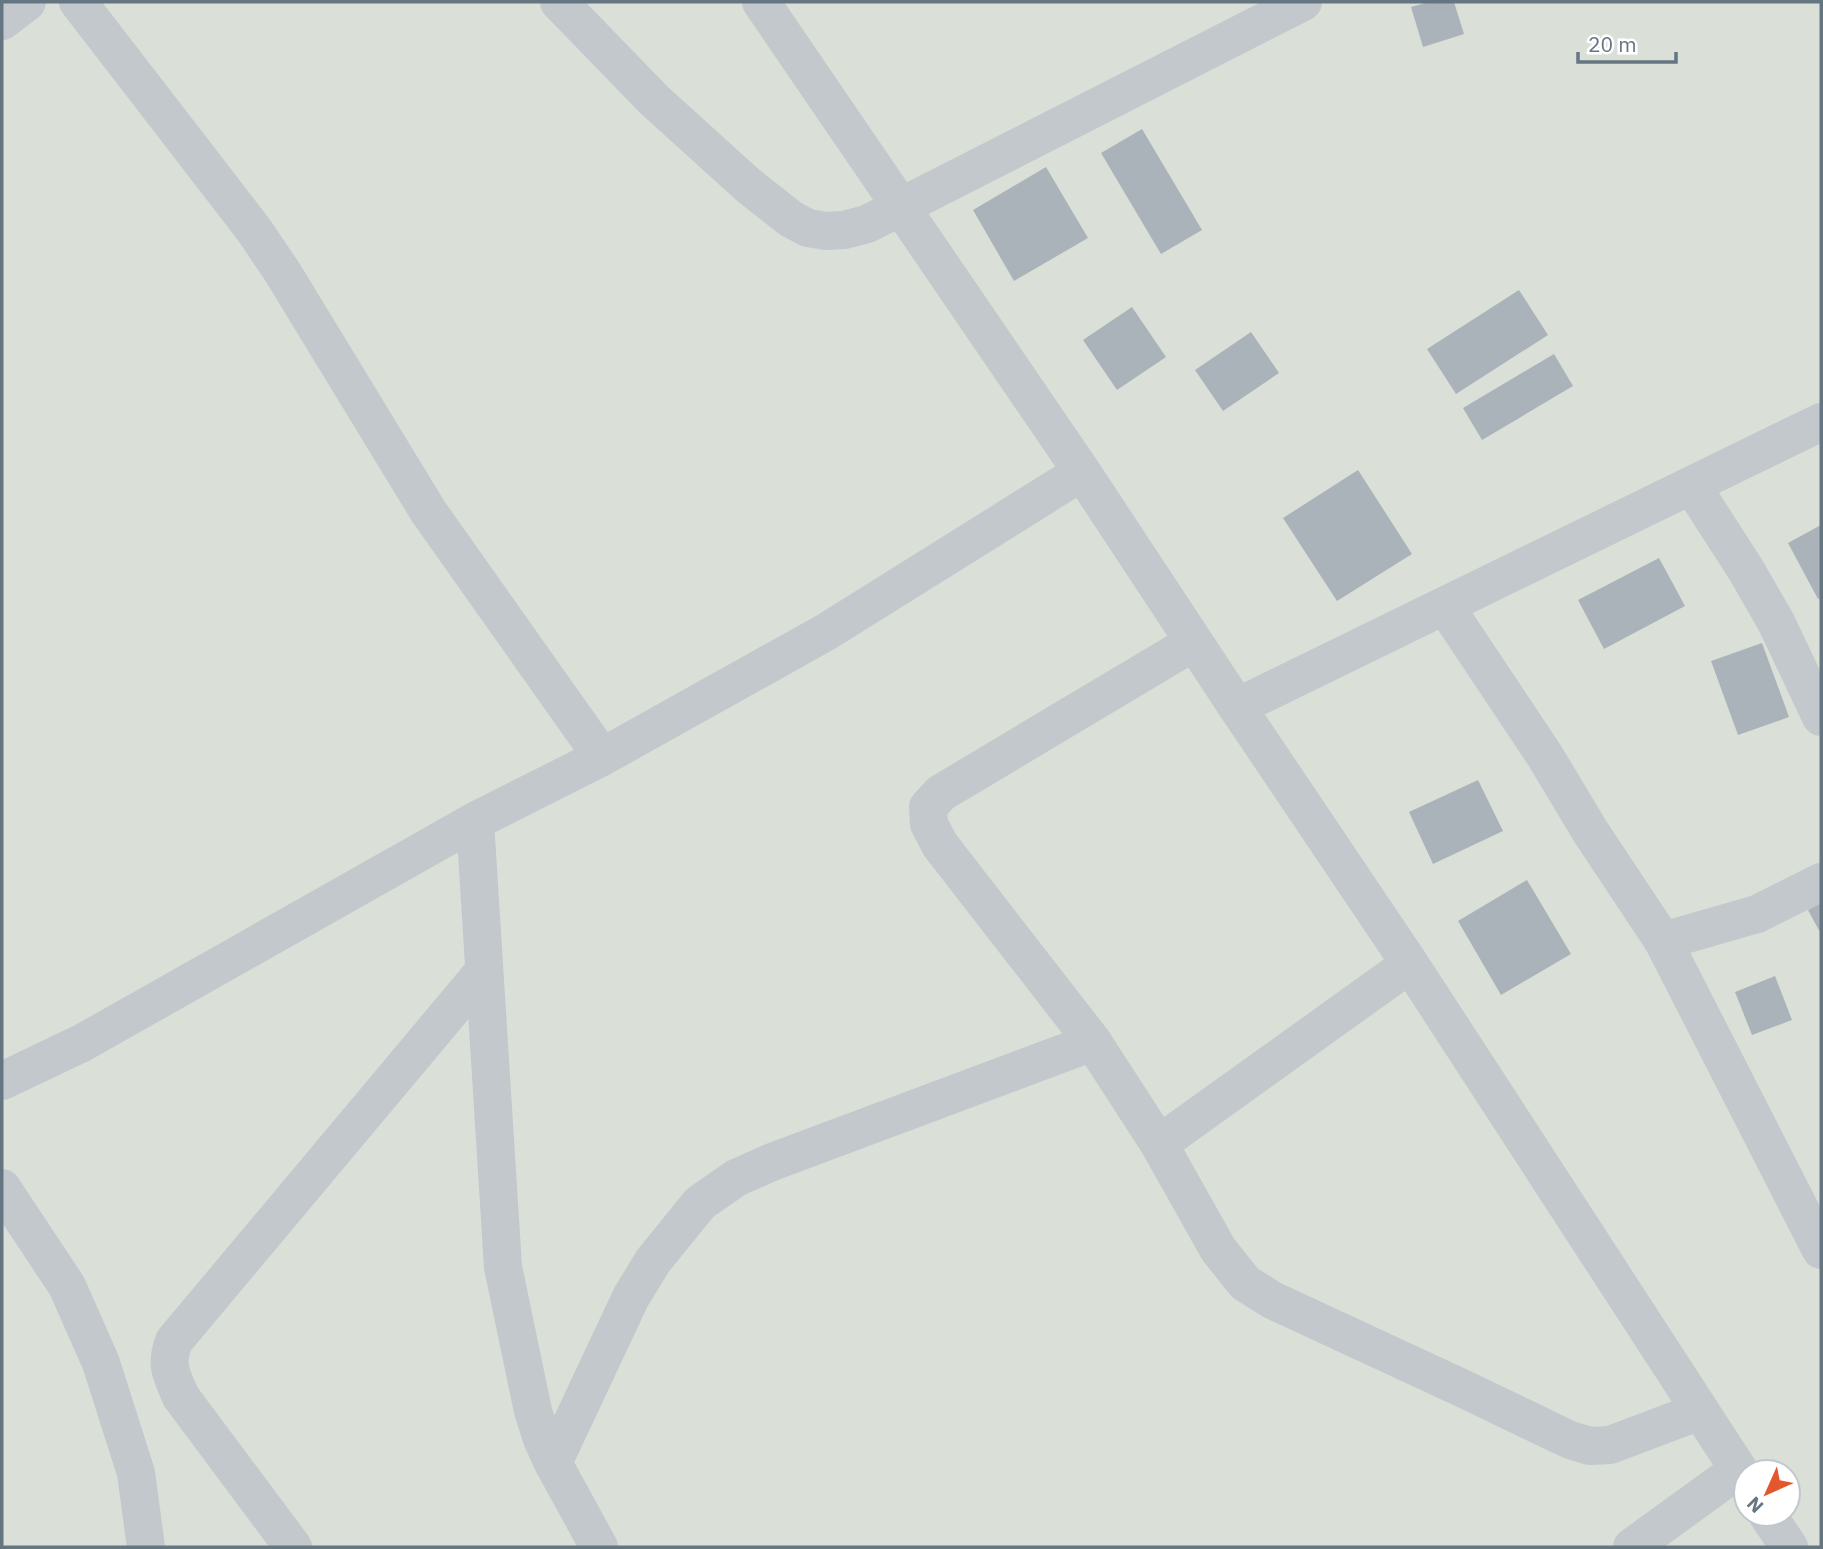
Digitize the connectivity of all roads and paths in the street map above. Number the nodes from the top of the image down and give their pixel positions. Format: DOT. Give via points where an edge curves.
graph roads {
  1 [pos="27,2"];
  2 [pos="78,2"];
  3 [pos="559,2"];
  4 [pos="761,2"];
  5 [pos="1303,2"];
  6 [pos="2,21"];
  7 [pos="900,206"];
  8 [pos="1821,422"];
  9 [pos="1082,472"];
  10 [pos="1692,486"];
  11 [pos="1445,606"];
  12 [pos="1194,642"];
  13 [pos="1237,708"];
  14 [pos="1821,717"];
  15 [pos="602,757"];
  16 [pos="475,821"];
  17 [pos="1821,882"];
  18 [pos="1663,941"];
  19 [pos="1410,964"];
  20 [pos="484,971"];
  21 [pos="1093,1042"];
  22 [pos="2,1082"];
  23 [pos="1159,1144"];
  24 [pos="2,1188"];
  25 [pos="1821,1250"];
  26 [pos="1700,1411"];
  27 [pos="1732,1461"];
  28 [pos="553,1463"];
  29 [pos="1732,1482"];
  30 [pos="1776,1528"];
  31 [pos="146,1547"];
  32 [pos="293,1547"];
  33 [pos="599,1547"];
  34 [pos="1632,1547"];
  35 [pos="1789,1547"];
  1 -- 6 [label="street"];
  2 -- 15 [label="street" via="254,230 428,511"];
  3 -- 7 [label="street" via="654,100 791,219 808,228 844,230 867,224"];
  4 -- 7 [label="street"];
  5 -- 7 [label="street"];
  7 -- 9 [label="street"];
  8 -- 10 [label="street"];
  9 -- 12 [label="street"];
  9 -- 15 [label="street" via="825,632"];
  10 -- 11 [label="street"];
  10 -- 14 [label="street" via="1776,622"];
  11 -- 13 [label="street"];
  11 -- 18 [label="street"];
  12 -- 13 [label="street"];
  12 -- 21 [label="street" via="941,793 928,807 929,824 940,845"];
  13 -- 19 [label="street"];
  15 -- 16 [label="street"];
  16 -- 20 [label="street"];
  16 -- 22 [label="street" via="82,1043"];
  17 -- 18 [label="street" via="1757,914"];
  18 -- 25 [label="street"];
  19 -- 23 [label="street"];
  19 -- 26 [label="street"];
  20 -- 28 [label="street" via="503,1267 533,1411"];
  20 -- 32 [label="street" via="174,1341 169,1355 169,1369 181,1397"];
  21 -- 23 [label="street"];
  21 -- 28 [label="street" via="772,1162 736,1178 701,1203 653,1261 631,1297"];
  23 -- 26 [label="street" via="1218,1249 1245,1283 1272,1300 1590,1446 1610,1445"];
  24 -- 31 [label="street" via="67,1286 101,1363 136,1473"];
  26 -- 27 [label="street"];
  28 -- 33 [label="street"];
  29 -- 34 [label="street"];
  30 -- 35 [label="street"];
}
